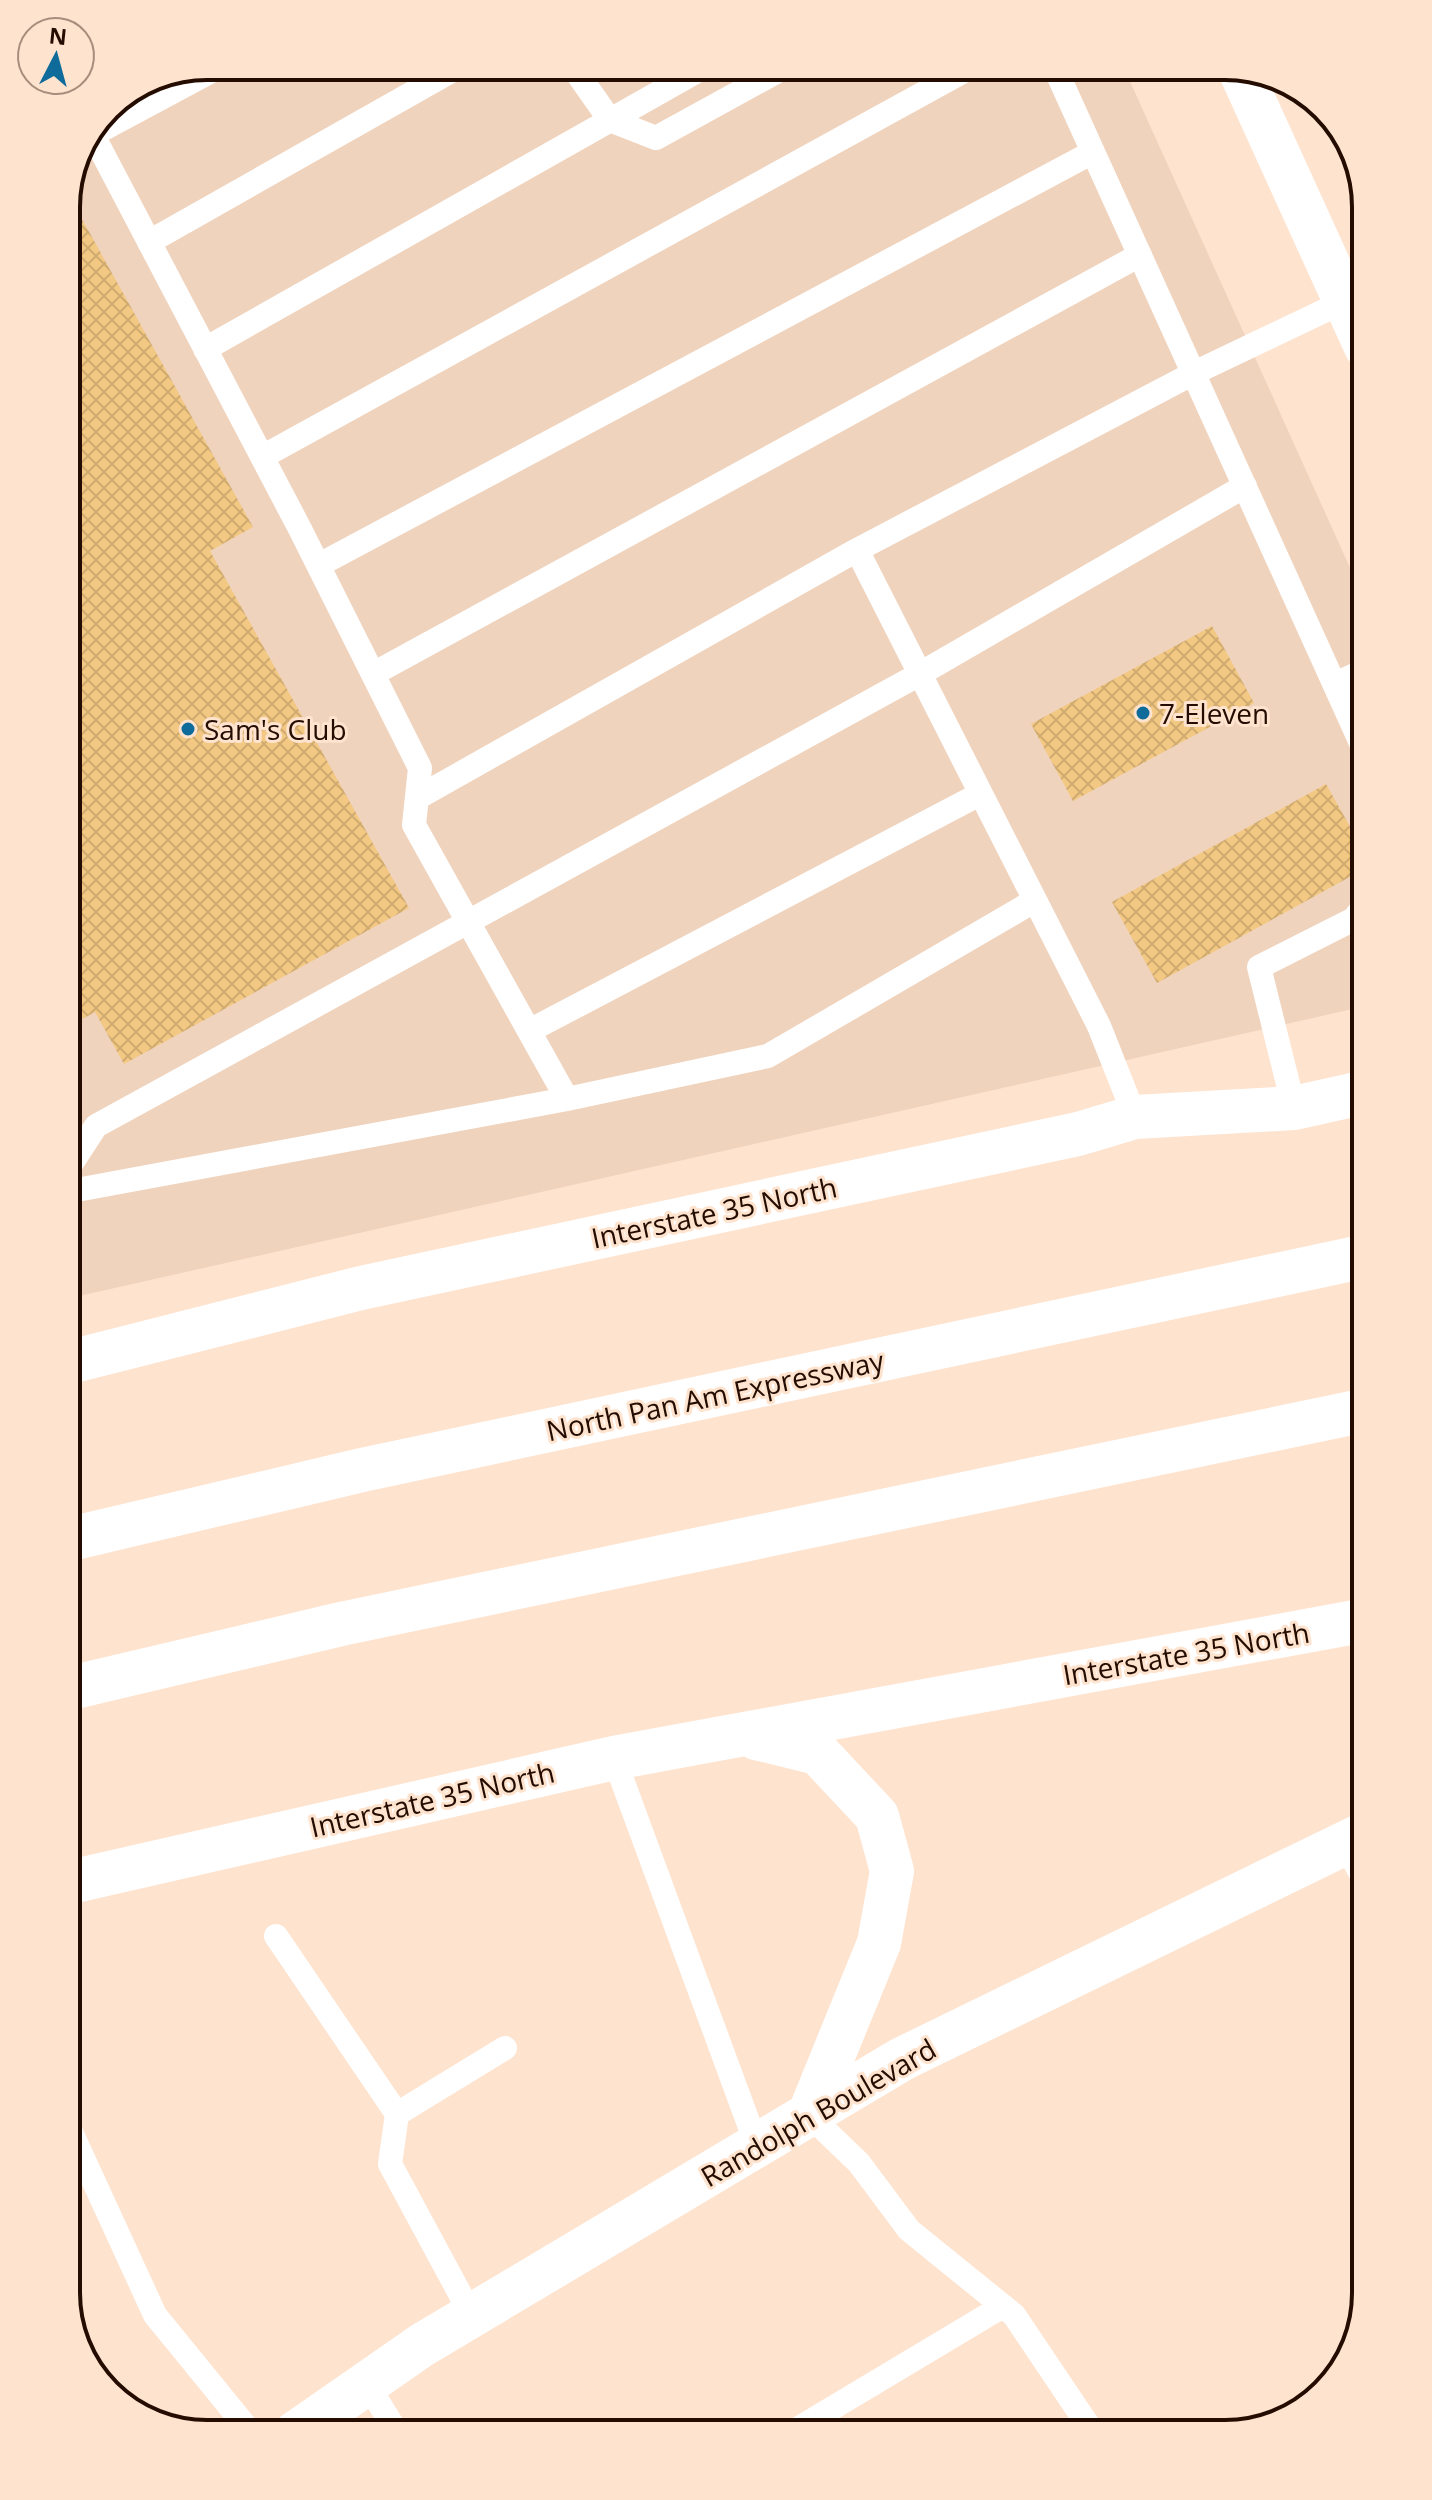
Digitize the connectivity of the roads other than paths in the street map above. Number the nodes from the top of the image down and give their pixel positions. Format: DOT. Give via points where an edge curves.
graph roads {
  1 [pos="435,80"];
  2 [pos="582,80"];
  3 [pos="681,80"];
  4 [pos="762,80"];
  5 [pos="948,80"];
  6 [pos="1060,80"];
  7 [pos="194,81"];
  8 [pos="1245,81"];
  9 [pos="610,120"];
  10 [pos="108,128"];
  11 [pos="99,142"];
  12 [pos="1093,152"];
  13 [pos="149,242"];
  14 [pos="1140,255"];
  15 [pos="1345,301"];
  16 [pos="1352,316"];
  17 [pos="205,349"];
  18 [pos="1194,373"];
  19 [pos="262,457"];
  20 [pos="1245,486"];
  21 [pos="857,550"];
  22 [pos="319,565"];
  23 [pos="373,674"];
  24 [pos="918,675"];
  25 [pos="1352,676"];
  26 [pos="1335,684"];
  27 [pos="1352,722"];
  28 [pos="980,794"];
  29 [pos="417,798"];
  30 [pos="1034,901"];
  31 [pos="467,920"];
  32 [pos="1352,920"];
  33 [pos="529,1031"];
  34 [pos="1352,1095"];
  35 [pos="567,1099"];
  36 [pos="1294,1108"];
  37 [pos="1135,1117"];
  38 [pos="80,1151"];
  39 [pos="80,1189"];
  40 [pos="1352,1259"];
  41 [pos="80,1359"];
  42 [pos="1352,1413"];
  43 [pos="80,1537"];
  44 [pos="1352,1623"];
  45 [pos="80,1686"];
  46 [pos="742,1735"];
  47 [pos="614,1758"];
  48 [pos="1352,1839"];
  49 [pos="80,1880"];
  50 [pos="276,1936"];
  51 [pos="505,2048"];
  52 [pos="397,2114"];
  53 [pos="809,2115"];
  54 [pos="757,2146"];
  55 [pos="80,2152"];
  56 [pos="1003,2306"];
  57 [pos="472,2316"];
  58 [pos="367,2384"];
  59 [pos="241,2420"];
  60 [pos="314,2420"];
  61 [pos="389,2420"];
  62 [pos="818,2420"];
  63 [pos="1085,2420"];
  1 -- 13 [label="lane"];
  2 -- 9 [label="lane"];
  3 -- 9 [label="lane"];
  4 -- 9 [label="lane" via="656,138"];
  5 -- 19 [label="lane"];
  6 -- 12 [label="lane"];
  7 -- 10 [label="lane"];
  8 -- 15 [label="main road"];
  9 -- 17 [label="lane"];
  11 -- 13 [label="lane"];
  12 -- 14 [label="lane"];
  12 -- 22 [label="lane"];
  13 -- 17 [label="lane"];
  14 -- 18 [label="lane"];
  14 -- 23 [label="lane"];
  15 -- 16 [label="main road"];
  15 -- 18 [label="lane"];
  17 -- 19 [label="lane"];
  18 -- 20 [label="lane"];
  18 -- 21 [label="lane"];
  19 -- 22 [label="lane"];
  20 -- 24 [label="lane"];
  20 -- 26 [label="lane"];
  21 -- 24 [label="lane"];
  21 -- 29 [label="lane"];
  22 -- 23 [label="lane"];
  23 -- 29 [label="lane" via="420,768"];
  24 -- 28 [label="lane"];
  24 -- 31 [label="lane"];
  25 -- 26 [label="lane"];
  26 -- 27 [label="lane"];
  28 -- 30 [label="lane"];
  28 -- 33 [label="lane"];
  29 -- 31 [label="lane" via="414,825"];
  30 -- 35 [label="lane" via="768,1056"];
  30 -- 37 [label="lane" via="1099,1026"];
  31 -- 33 [label="lane"];
  31 -- 38 [label="lane" via="96,1126"];
  32 -- 36 [label="lane" via="1259,967"];
  33 -- 35 [label="lane"];
  34 -- 36 [label="main road, Interstate 35 North"];
  35 -- 39 [label="lane"];
  36 -- 37 [label="main road, Interstate 35 North"];
  37 -- 41 [label="main road, Interstate 35 North" via="1078,1134 361,1288"];
  40 -- 43 [label="main road, North Pan Am Expressway" via="362,1470"];
  42 -- 45 [label="main road" via="341,1624"];
  44 -- 46 [label="main road, Interstate 35 North"];
  46 -- 47 [label="main road, Interstate 35 North"];
  46 -- 53 [label="main road" via="818,1753 877,1816 892,1871 879,1943"];
  47 -- 49 [label="main road, Interstate 35 North"];
  47 -- 54 [label="lane"];
  48 -- 53 [label="main road, Randolph Boulevard" via="902,2059"];
  50 -- 52 [label="lane"];
  51 -- 52 [label="lane"];
  52 -- 57 [label="lane" via="390,2164"];
  53 -- 54 [label="main road, Randolph Boulevard"];
  53 -- 56 [label="lane" via="859,2163 909,2230"];
  54 -- 57 [label="main road, Randolph Boulevard"];
  55 -- 59 [label="lane" via="155,2315"];
  56 -- 62 [label="lane"];
  56 -- 63 [label="lane"];
  57 -- 58 [label="main road, Randolph Boulevard"];
  58 -- 60 [label="main road, Randolph Boulevard"];
  58 -- 61 [label="lane"];
}
